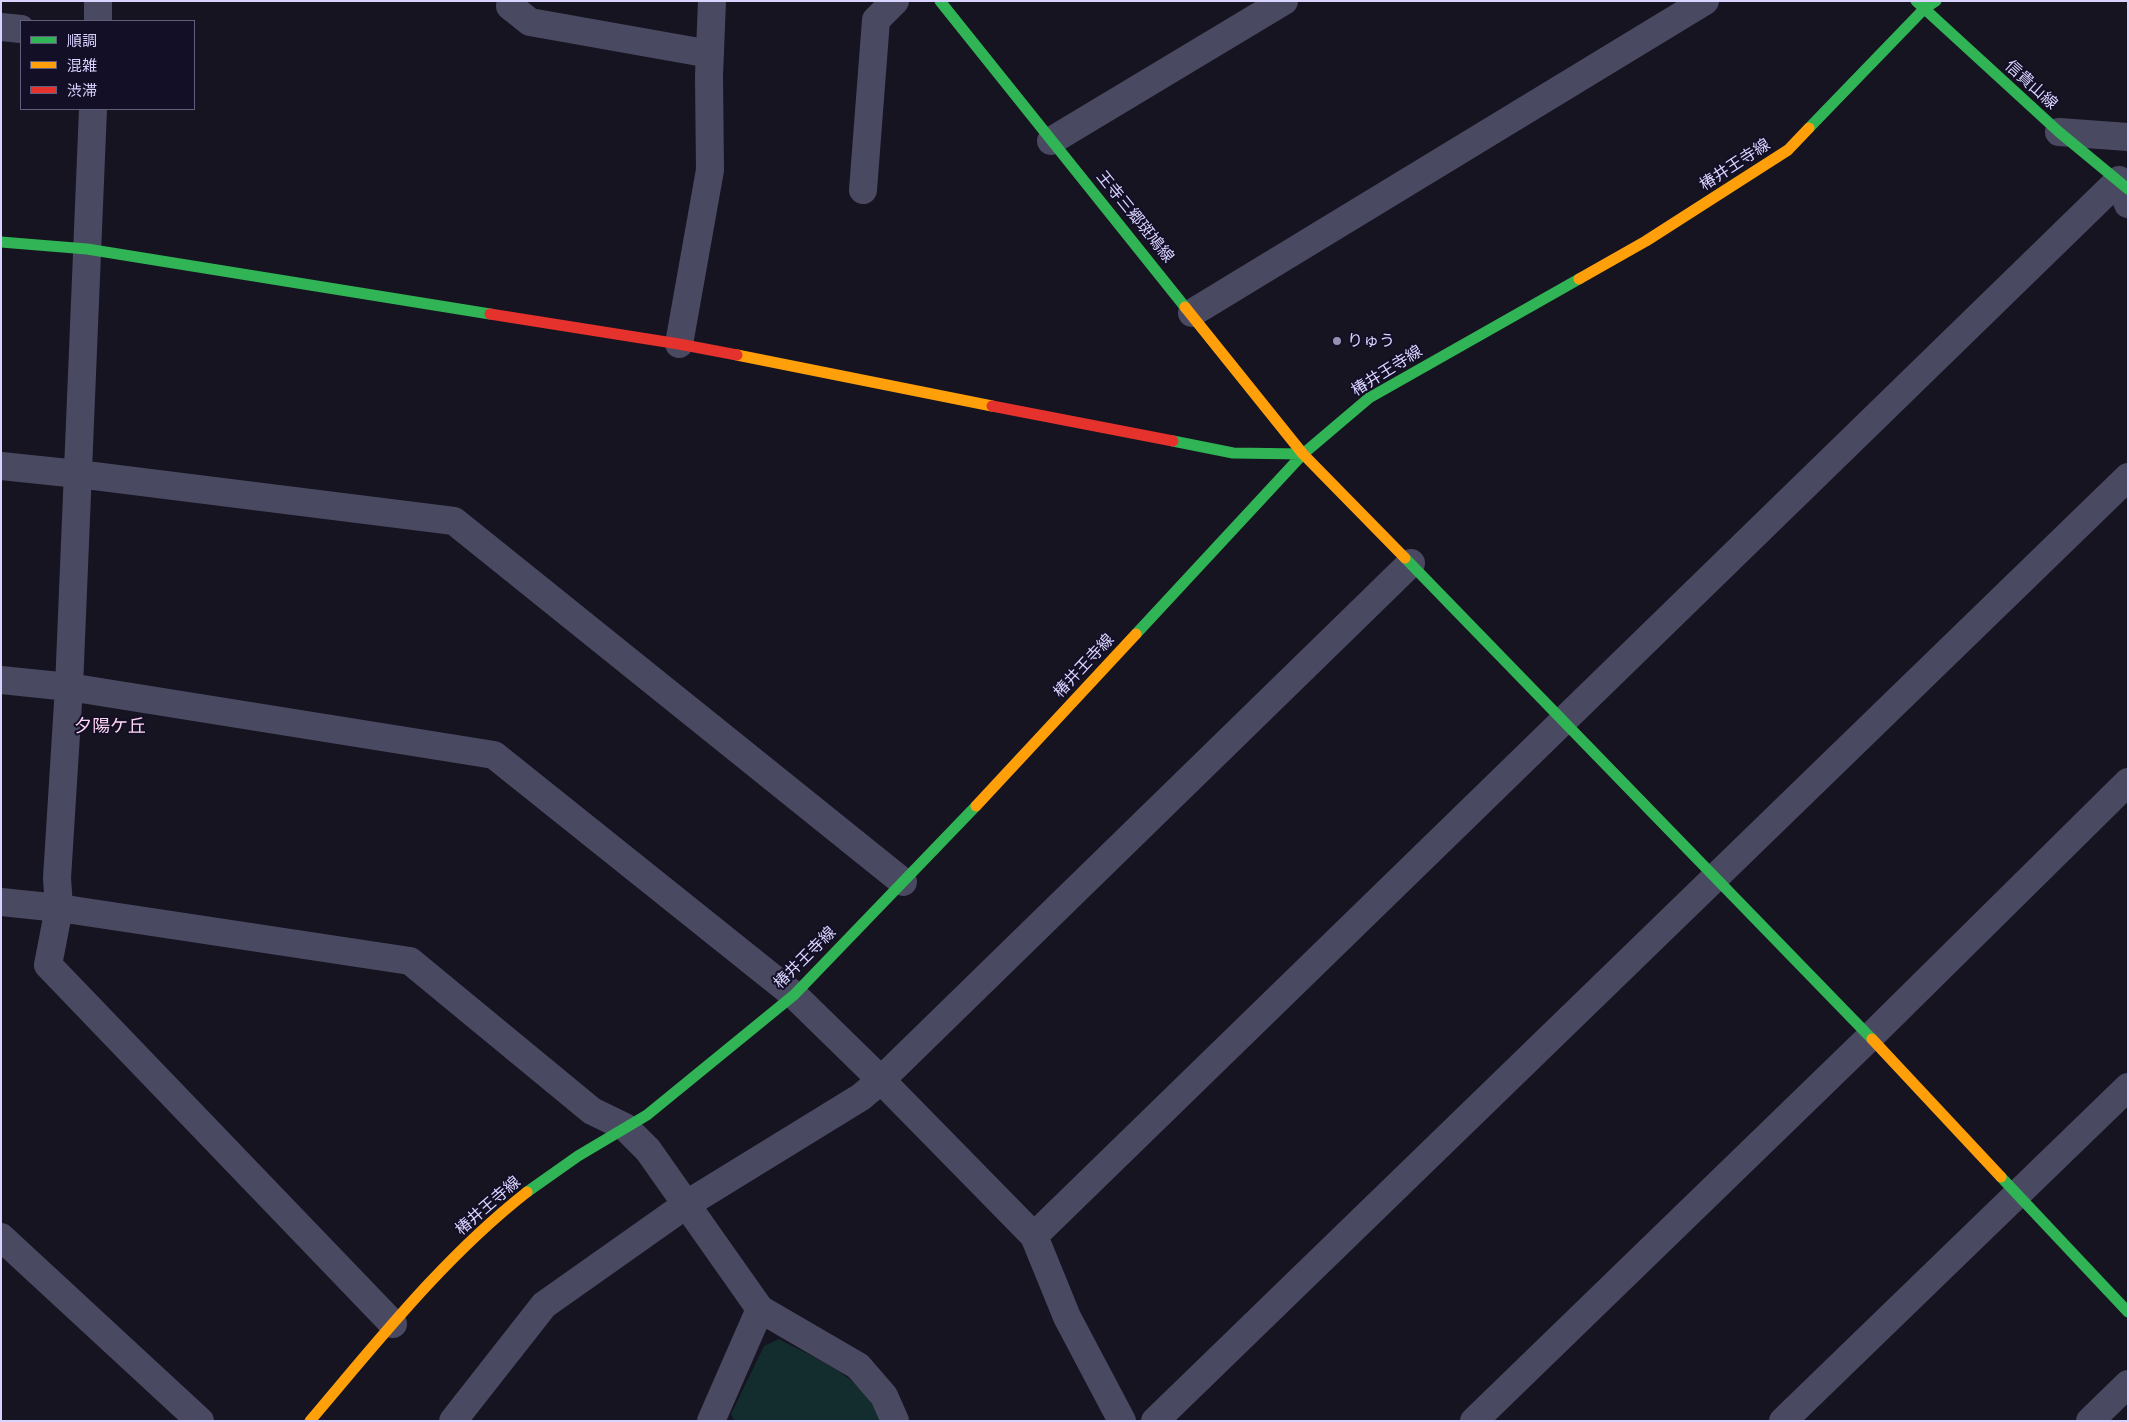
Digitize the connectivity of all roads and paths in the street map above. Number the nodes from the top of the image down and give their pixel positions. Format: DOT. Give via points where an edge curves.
graph roads {
  1 [pos="98,1"];
  2 [pos="511,1"];
  3 [pos="712,1"];
  4 [pos="895,1"];
  5 [pos="940,1"];
  6 [pos="1284,1"];
  7 [pos="1705,1"];
  8 [pos="1936,1"];
  9 [pos="1920,5"];
  10 [pos="98,20"];
  11 [pos="1,27"];
  12 [pos="20,29"];
  13 [pos="710,54"];
  14 [pos="93,110"];
  15 [pos="2059,132"];
  16 [pos="2128,137"];
  17 [pos="1051,140"];
  18 [pos="863,190"];
  19 [pos="2125,191"];
  20 [pos="1,242"];
  21 [pos="87,249"];
  22 [pos="1192,313"];
  23 [pos="679,344"];
  24 [pos="1303,454"];
  25 [pos="1,466"];
  26 [pos="78,474"];
  27 [pos="2128,477"];
  28 [pos="1411,563"];
  29 [pos="1,680"];
  30 [pos="69,687"];
  31 [pos="1563,723"];
  32 [pos="2128,782"];
  33 [pos="1715,878"];
  34 [pos="903,882"];
  35 [pos="1,902"];
  36 [pos="59,908"];
  37 [pos="794,995"];
  38 [pos="1870,1037"];
  39 [pos="881,1080"];
  40 [pos="2128,1087"];
  41 [pos="625,1127"];
  42 [pos="2018,1194"];
  43 [pos="688,1204"];
  44 [pos="1,1236"];
  45 [pos="1034,1236"];
  46 [pos="760,1309"];
  47 [pos="2128,1312"];
  48 [pos="393,1324"];
  49 [pos="2128,1384"];
  50 [pos="200,1421"];
  51 [pos="310,1421"];
  52 [pos="454,1421"];
  53 [pos="711,1421"];
  54 [pos="895,1421"];
  55 [pos="1122,1421"];
  56 [pos="1154,1421"];
  57 [pos="1474,1421"];
  58 [pos="1783,1421"];
  59 [pos="2090,1421"];
  1 -- 10 [label="street"];
  2 -- 13 [label="street" via="510,6 530,22"];
  3 -- 13 [label="street"];
  4 -- 18 [label="street" via="876,20"];
  5 -- 17 [label="main road, 王寺三郷斑鳩線"];
  6 -- 17 [label="street"];
  7 -- 22 [label="street"];
  8 -- 9 [label="main road, 椿井王寺線"];
  9 -- 15 [label="main road, 信貴山線"];
  9 -- 24 [label="main road, 椿井王寺線" via="1788,150 1646,241 1369,398"];
  11 -- 12 [label="street"];
  13 -- 23 [label="street" via="710,170"];
  14 -- 21 [label="street"];
  15 -- 16 [label="street"];
  15 -- 19 [label="main road, 信貴山線"];
  17 -- 22 [label="main road, 王寺三郷斑鳩線"];
  19 -- 31 [label="street"];
  20 -- 21 [label="main road"];
  21 -- 23 [label="main road"];
  21 -- 26 [label="street"];
  22 -- 24 [label="main road, 王寺三郷斑鳩線"];
  23 -- 24 [label="main road" via="1233,453"];
  24 -- 28 [label="main road, 王寺三郷斑鳩線"];
  24 -- 34 [label="main road, 椿井王寺線"];
  25 -- 26 [label="street"];
  26 -- 30 [label="street"];
  26 -- 34 [label="street" via="454,521"];
  27 -- 33 [label="street"];
  28 -- 31 [label="main road, 王寺三郷斑鳩線"];
  28 -- 39 [label="street"];
  29 -- 30 [label="street"];
  30 -- 36 [label="street" via="57,878"];
  30 -- 37 [label="street" via="494,755"];
  31 -- 33 [label="main road, 王寺三郷斑鳩線"];
  31 -- 45 [label="street"];
  32 -- 38 [label="street"];
  33 -- 38 [label="main road, 王寺三郷斑鳩線"];
  33 -- 56 [label="street"];
  34 -- 37 [label="main road, 椿井王寺線"];
  35 -- 36 [label="street"];
  36 -- 41 [label="street" via="410,961 592,1111"];
  36 -- 48 [label="street" via="48,965"];
  37 -- 39 [label="street"];
  37 -- 41 [label="main road, 椿井王寺線" via="647,1115"];
  38 -- 42 [label="main road, 王寺三郷斑鳩線"];
  38 -- 57 [label="street"];
  39 -- 43 [label="street" via="861,1096"];
  39 -- 45 [label="street"];
  40 -- 42 [label="street"];
  41 -- 43 [label="street" via="648,1150"];
  41 -- 48 [label="main road, 椿井王寺線" via="532,1188 472,1240"];
  42 -- 47 [label="main road, 王寺三郷斑鳩線"];
  42 -- 58 [label="street"];
  43 -- 46 [label="street"];
  43 -- 52 [label="street" via="544,1305"];
  44 -- 50 [label="street"];
  45 -- 55 [label="street" via="1068,1317"];
  46 -- 53 [label="street"];
  46 -- 54 [label="street" via="858,1366 884,1396"];
  48 -- 51 [label="main road, 椿井王寺線"];
  49 -- 59 [label="street"];
}
